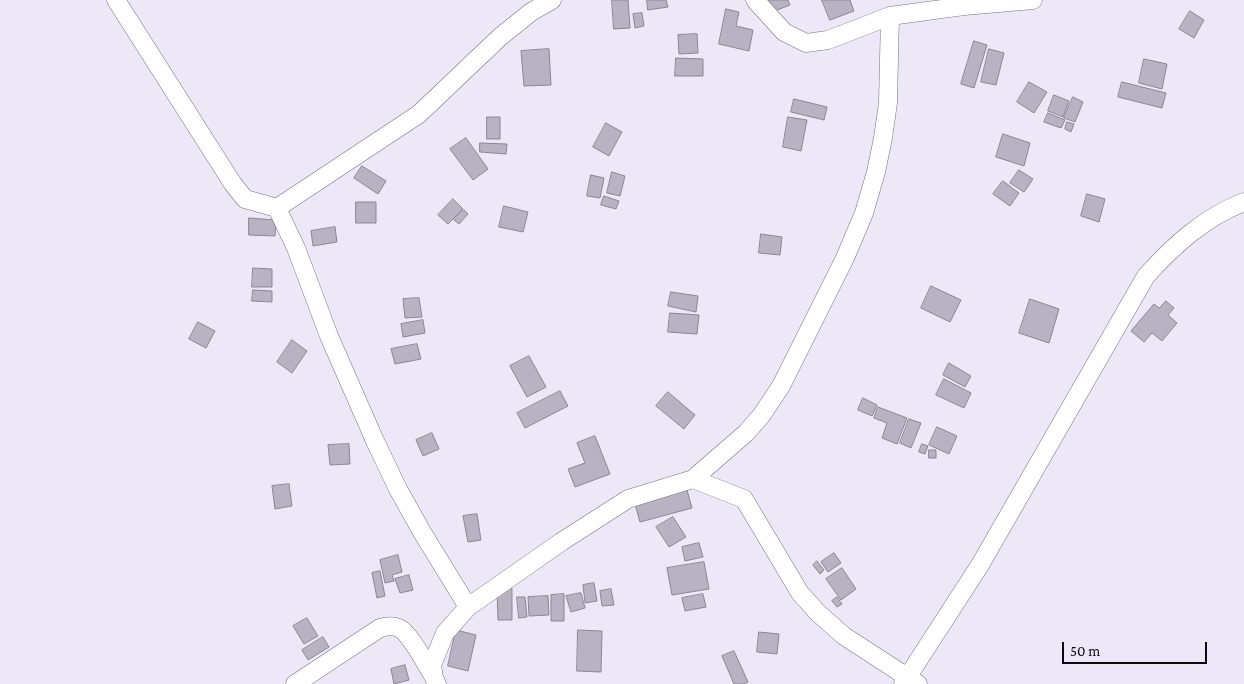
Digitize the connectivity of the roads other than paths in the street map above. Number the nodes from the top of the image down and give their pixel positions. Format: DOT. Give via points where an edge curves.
graph roads {
  1 [pos="116,0"];
  2 [pos="552,0"];
  3 [pos="755,0"];
  4 [pos="1033,0"];
  5 [pos="890,16"];
  6 [pos="1244,202"];
  7 [pos="277,208"];
  8 [pos="693,479"];
  9 [pos="468,608"];
  10 [pos="436,681"];
  11 [pos="910,682"];
  12 [pos="295,684"];
  1 -- 7 [label="street" via="233,184 245,199"];
  2 -- 7 [label="street" via="500,37 420,114"];
  3 -- 5 [label="street" via="784,32 806,43 828,40"];
  4 -- 5 [label="street"];
  5 -- 8 [label="street" via="888,103 883,138 864,213 845,258 781,386 761,416"];
  6 -- 11 [label="street" via="1222,212 1180,241 1146,276"];
  7 -- 9 [label="street" via="375,441 403,498"];
  8 -- 9 [label="street" via="628,499"];
  8 -- 11 [label="street" via="744,499 800,593 818,613 844,636"];
  9 -- 10 [label="street" via="445,633 432,665"];
  10 -- 12 [label="street" via="408,634 390,626 380,628"];
}
